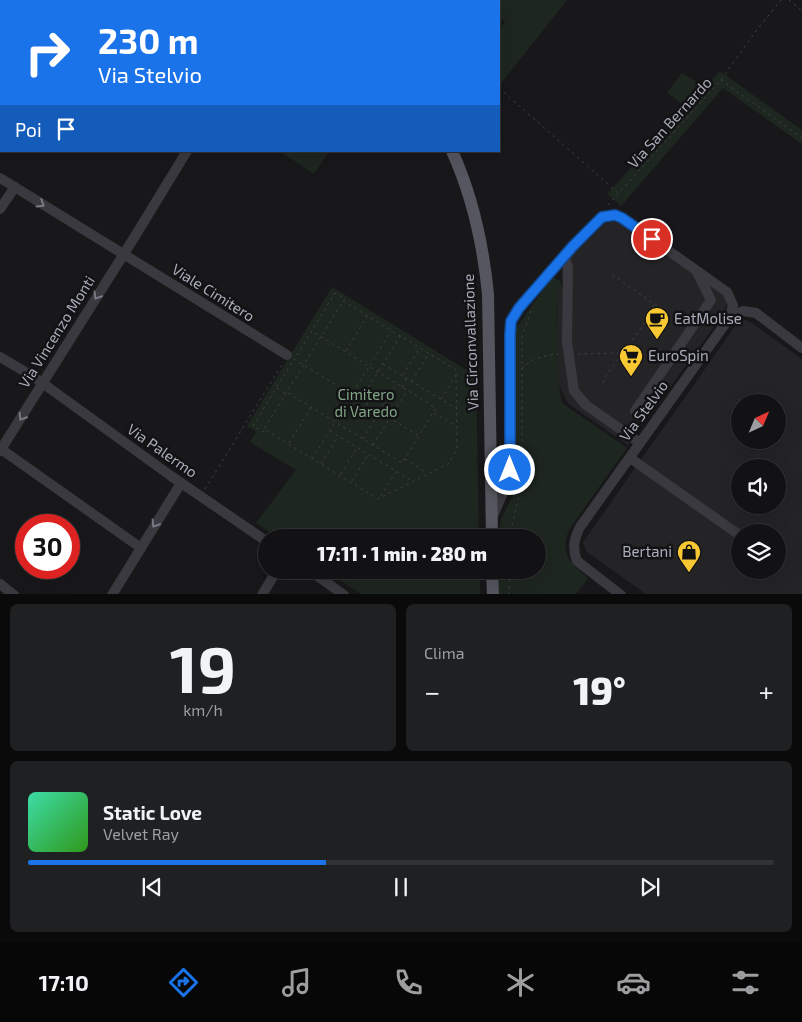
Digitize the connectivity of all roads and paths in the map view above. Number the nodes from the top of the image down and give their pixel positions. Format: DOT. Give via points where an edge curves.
graph roads {
  1 [pos="781,0"];
  2 [pos="789,0"];
  3 [pos="802,11"];
  4 [pos="721,80"];
  5 [pos="500,89"];
  6 [pos="802,138"];
  7 [pos="186,152"];
  8 [pos="452,152"];
  9 [pos="0,178"];
  10 [pos="15,187"];
  11 [pos="619,195"];
  12 [pos="606,207"];
  13 [pos="0,209"];
  14 [pos="123,255"];
  15 [pos="564,256"];
  16 [pos="696,271"];
  17 [pos="551,272"];
  18 [pos="610,273"];
  19 [pos="568,284"];
  20 [pos="523,303"];
  21 [pos="654,304"];
  22 [pos="665,311"];
  23 [pos="367,316"];
  24 [pos="730,317"];
  25 [pos="391,330"];
  26 [pos="312,331"];
  27 [pos="400,336"];
  28 [pos="321,337"];
  29 [pos="420,348"];
  30 [pos="802,348"];
  31 [pos="345,352"];
  32 [pos="429,353"];
  33 [pos="623,353"];
  34 [pos="564,354"];
  35 [pos="287,356"];
  36 [pos="0,357"];
  37 [pos="383,364"];
  38 [pos="304,365"];
  39 [pos="369,366"];
  40 [pos="521,370"];
  41 [pos="378,372"];
  42 [pos="456,374"];
  43 [pos="403,376"];
  44 [pos="407,379"];
  45 [pos="412,382"];
  46 [pos="43,383"];
  47 [pos="603,383"];
  48 [pos="397,384"];
  49 [pos="402,387"];
  50 [pos="277,388"];
  51 [pos="407,390"];
  52 [pos="287,393"];
  53 [pos="365,393"];
  54 [pos="352,395"];
  55 [pos="441,400"];
  56 [pos="311,408"];
  57 [pos="457,409"];
  58 [pos="635,411"];
  59 [pos="380,412"];
  60 [pos="433,412"];
  61 [pos="390,418"];
  62 [pos="335,422"];
  63 [pos="457,427"];
  64 [pos="330,430"];
  65 [pos="339,436"];
  66 [pos="419,436"];
  67 [pos="363,439"];
  68 [pos="640,443"];
  69 [pos="288,444"];
  70 [pos="373,446"];
  71 [pos="357,447"];
  72 [pos="1,450"];
  73 [pos="368,454"];
  74 [pos="630,458"];
  75 [pos="312,459"];
  76 [pos="404,459"];
  77 [pos="321,464"];
  78 [pos="397,472"];
  79 [pos="428,474"];
  80 [pos="340,476"];
  81 [pos="413,481"];
  82 [pos="351,482"];
  83 [pos="181,483"];
  84 [pos="201,496"];
  85 [pos="381,497"];
  86 [pos="492,519"];
  87 [pos="492,529"];
  88 [pos="512,529"];
  89 [pos="731,529"];
  90 [pos="258,535"];
  91 [pos="140,548"];
  92 [pos="271,579"];
  93 [pos="322,579"];
  94 [pos="492,579"];
  95 [pos="510,579"];
  96 [pos="0,584"];
  97 [pos="14,594"];
  98 [pos="112,594"];
  99 [pos="262,594"];
  100 [pos="344,594"];
  101 [pos="493,594"];
  102 [pos="509,594"];
  103 [pos="621,594"];
  1 -- 4 [label="path"];
  2 -- 3 [label="path"];
  4 -- 6 [label="path, Via San Bernardo"];
  4 -- 11 [label="path, Via San Bernardo"];
  5 -- 11 [label="path"];
  7 -- 14 [label="street, Via Vincenzo Monti"];
  8 -- 86 [label="main road, Via Circonvallazione" via="470,197 485,261"];
  9 -- 10 [label="street, Viale Cimitero"];
  10 -- 13 [label="street"];
  10 -- 14 [label="street, Viale Cimitero, one-way"];
  11 -- 12 [label="path, Via San Bernardo"];
  14 -- 35 [label="street, Viale Cimitero"];
  14 -- 46 [label="street, Via Vincenzo Monti, one-way"];
  15 -- 16 [label="street" via="598,220 608,215 622,218"];
  15 -- 17 [label="street"];
  15 -- 19 [label="street"];
  16 -- 24 [label="street" via="727,292 733,304"];
  16 -- 58 [label="street" via="711,300"];
  17 -- 19 [label="street"];
  17 -- 20 [label="street"];
  18 -- 21 [label="path"];
  19 -- 34 [label="street"];
  20 -- 40 [label="path" via="531,312 522,335"];
  20 -- 86 [label="street" via="511,321 510,470"];
  21 -- 22 [label="path"];
  21 -- 33 [label="path" via="647,320"];
  23 -- 25 [label="path"];
  23 -- 28 [label="path" via="343,301"];
  23 -- 31 [label="path"];
  24 -- 30 [label="street" via="743,310 756,313"];
  24 -- 68 [label="street, Via Stelvio"];
  25 -- 27 [label="path"];
  25 -- 39 [label="path"];
  26 -- 28 [label="path"];
  27 -- 29 [label="path"];
  27 -- 37 [label="path"];
  28 -- 31 [label="path"];
  28 -- 38 [label="path"];
  29 -- 32 [label="path"];
  29 -- 43 [label="path"];
  31 -- 39 [label="path"];
  32 -- 42 [label="path" via="456,370"];
  32 -- 45 [label="path"];
  33 -- 34 [label="path"];
  33 -- 47 [label="path"];
  34 -- 40 [label="path" via="539,358"];
  34 -- 68 [label="street" via="574,391 586,406"];
  35 -- 38 [label="path"];
  35 -- 84 [label="path"];
  36 -- 46 [label="street, Via Palermo"];
  37 -- 41 [label="path"];
  37 -- 43 [label="path"];
  38 -- 52 [label="path"];
  38 -- 54 [label="path"];
  39 -- 41 [label="path"];
  39 -- 54 [label="path"];
  40 -- 88 [label="path" via="522,483"];
  41 -- 48 [label="path"];
  41 -- 53 [label="path"];
  42 -- 55 [label="path"];
  42 -- 57 [label="path"];
  43 -- 44 [label="path"];
  44 -- 45 [label="path"];
  44 -- 49 [label="path"];
  45 -- 55 [label="path"];
  46 -- 72 [label="street, Via Vincenzo Monti, one-way"];
  46 -- 83 [label="street, Via Palermo"];
  48 -- 49 [label="path"];
  48 -- 59 [label="path"];
  49 -- 51 [label="path"];
  50 -- 52 [label="path"];
  51 -- 60 [label="path" via="436,408"];
  51 -- 61 [label="path"];
  52 -- 56 [label="path"];
  52 -- 69 [label="path" via="264,429"];
  54 -- 59 [label="path"];
  54 -- 62 [label="path"];
  55 -- 57 [label="path"];
  56 -- 62 [label="path"];
  56 -- 69 [label="path"];
  57 -- 63 [label="path"];
  59 -- 61 [label="path"];
  59 -- 67 [label="path"];
  60 -- 63 [label="path"];
  60 -- 66 [label="path"];
  61 -- 66 [label="path"];
  61 -- 70 [label="path"];
  62 -- 64 [label="path"];
  62 -- 67 [label="path"];
  63 -- 79 [label="path" via="457,449 448,464"];
  64 -- 65 [label="path"];
  64 -- 75 [label="path"];
  65 -- 71 [label="path"];
  65 -- 77 [label="path"];
  66 -- 76 [label="path"];
  67 -- 70 [label="path"];
  68 -- 74 [label="street, Via Stelvio"];
  69 -- 75 [label="path"];
  70 -- 76 [label="path" via="402,463"];
  71 -- 73 [label="path"];
  71 -- 80 [label="path"];
  72 -- 91 [label="street"];
  73 -- 78 [label="path"];
  73 -- 82 [label="path"];
  74 -- 89 [label="street"];
  74 -- 103 [label="street, Via Stelvio" via="580,527 573,544 577,561"];
  75 -- 77 [label="path"];
  76 -- 79 [label="path"];
  77 -- 80 [label="path"];
  78 -- 81 [label="path"];
  78 -- 85 [label="path"];
  79 -- 81 [label="path"];
  80 -- 82 [label="path"];
  81 -- 85 [label="path"];
  82 -- 85 [label="path" via="378,499"];
  83 -- 84 [label="street, Via Palermo"];
  83 -- 91 [label="street, one-way"];
  84 -- 90 [label="street, Via Palermo"];
  86 -- 87 [label="main road, Via Circonvallazione"];
  91 -- 98 [label="street"];
  92 -- 99 [label="street"];
  93 -- 100 [label="street"];
  94 -- 101 [label="main road"];
  95 -- 102 [label="path"];
  96 -- 97 [label="street"];
}
